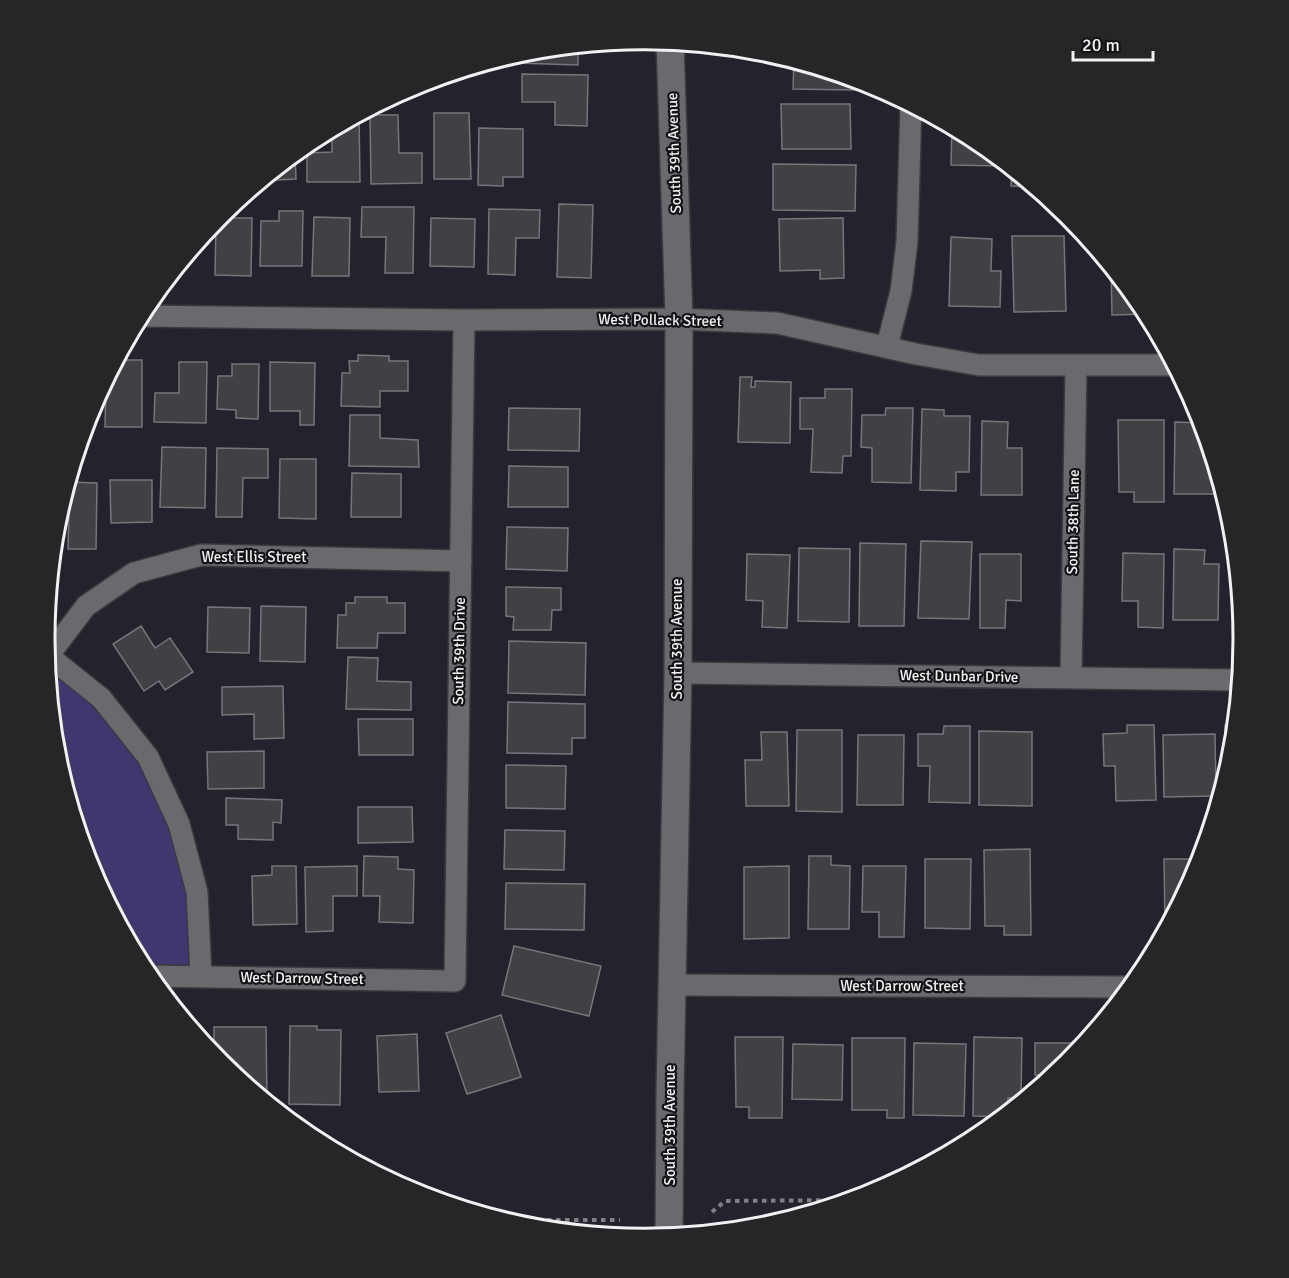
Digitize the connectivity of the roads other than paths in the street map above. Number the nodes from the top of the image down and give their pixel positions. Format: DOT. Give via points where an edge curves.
graph roads {
  1 [pos="670,51"];
  2 [pos="911,113"];
  3 [pos="151,316"];
  4 [pos="679,319"];
  5 [pos="464,320"];
  6 [pos="887,346"];
  7 [pos="1166,365"];
  8 [pos="1076,366"];
  9 [pos="461,561"];
  10 [pos="55,646"];
  11 [pos="56,661"];
  12 [pos="678,674"];
  13 [pos="1071,677"];
  14 [pos="1233,680"];
  15 [pos="161,976"];
  16 [pos="201,976"];
  17 [pos="455,981"];
  18 [pos="672,985"];
  19 [pos="1120,987"];
  20 [pos="669,1227"];
  1 -- 4 [label="street, South 39th Avenue"];
  2 -- 6 [label="street" via="907,242 901,291"];
  3 -- 5 [label="street, West Pollack Street"];
  4 -- 5 [label="street, West Pollack Street"];
  4 -- 6 [label="street, West Pollack Street" via="777,323"];
  4 -- 12 [label="street, South 39th Avenue"];
  5 -- 9 [label="street, South 39th Drive"];
  6 -- 8 [label="street, West Pollack Street" via="979,365"];
  7 -- 8 [label="street, West Pollack Street"];
  8 -- 13 [label="street, South 38th Lane"];
  9 -- 10 [label="street, West Ellis Street" via="201,555 134,573 86,606"];
  9 -- 17 [label="street, South 39th Drive"];
  11 -- 16 [label="street" via="101,698 148,757 179,824 197,892"];
  12 -- 13 [label="street, West Dunbar Drive"];
  12 -- 18 [label="street, South 39th Avenue"];
  13 -- 14 [label="street, West Dunbar Drive"];
  15 -- 16 [label="street, West Darrow Street"];
  16 -- 17 [label="street, West Darrow Street"];
  18 -- 19 [label="street, West Darrow Street"];
  18 -- 20 [label="street, South 39th Avenue"];
}
